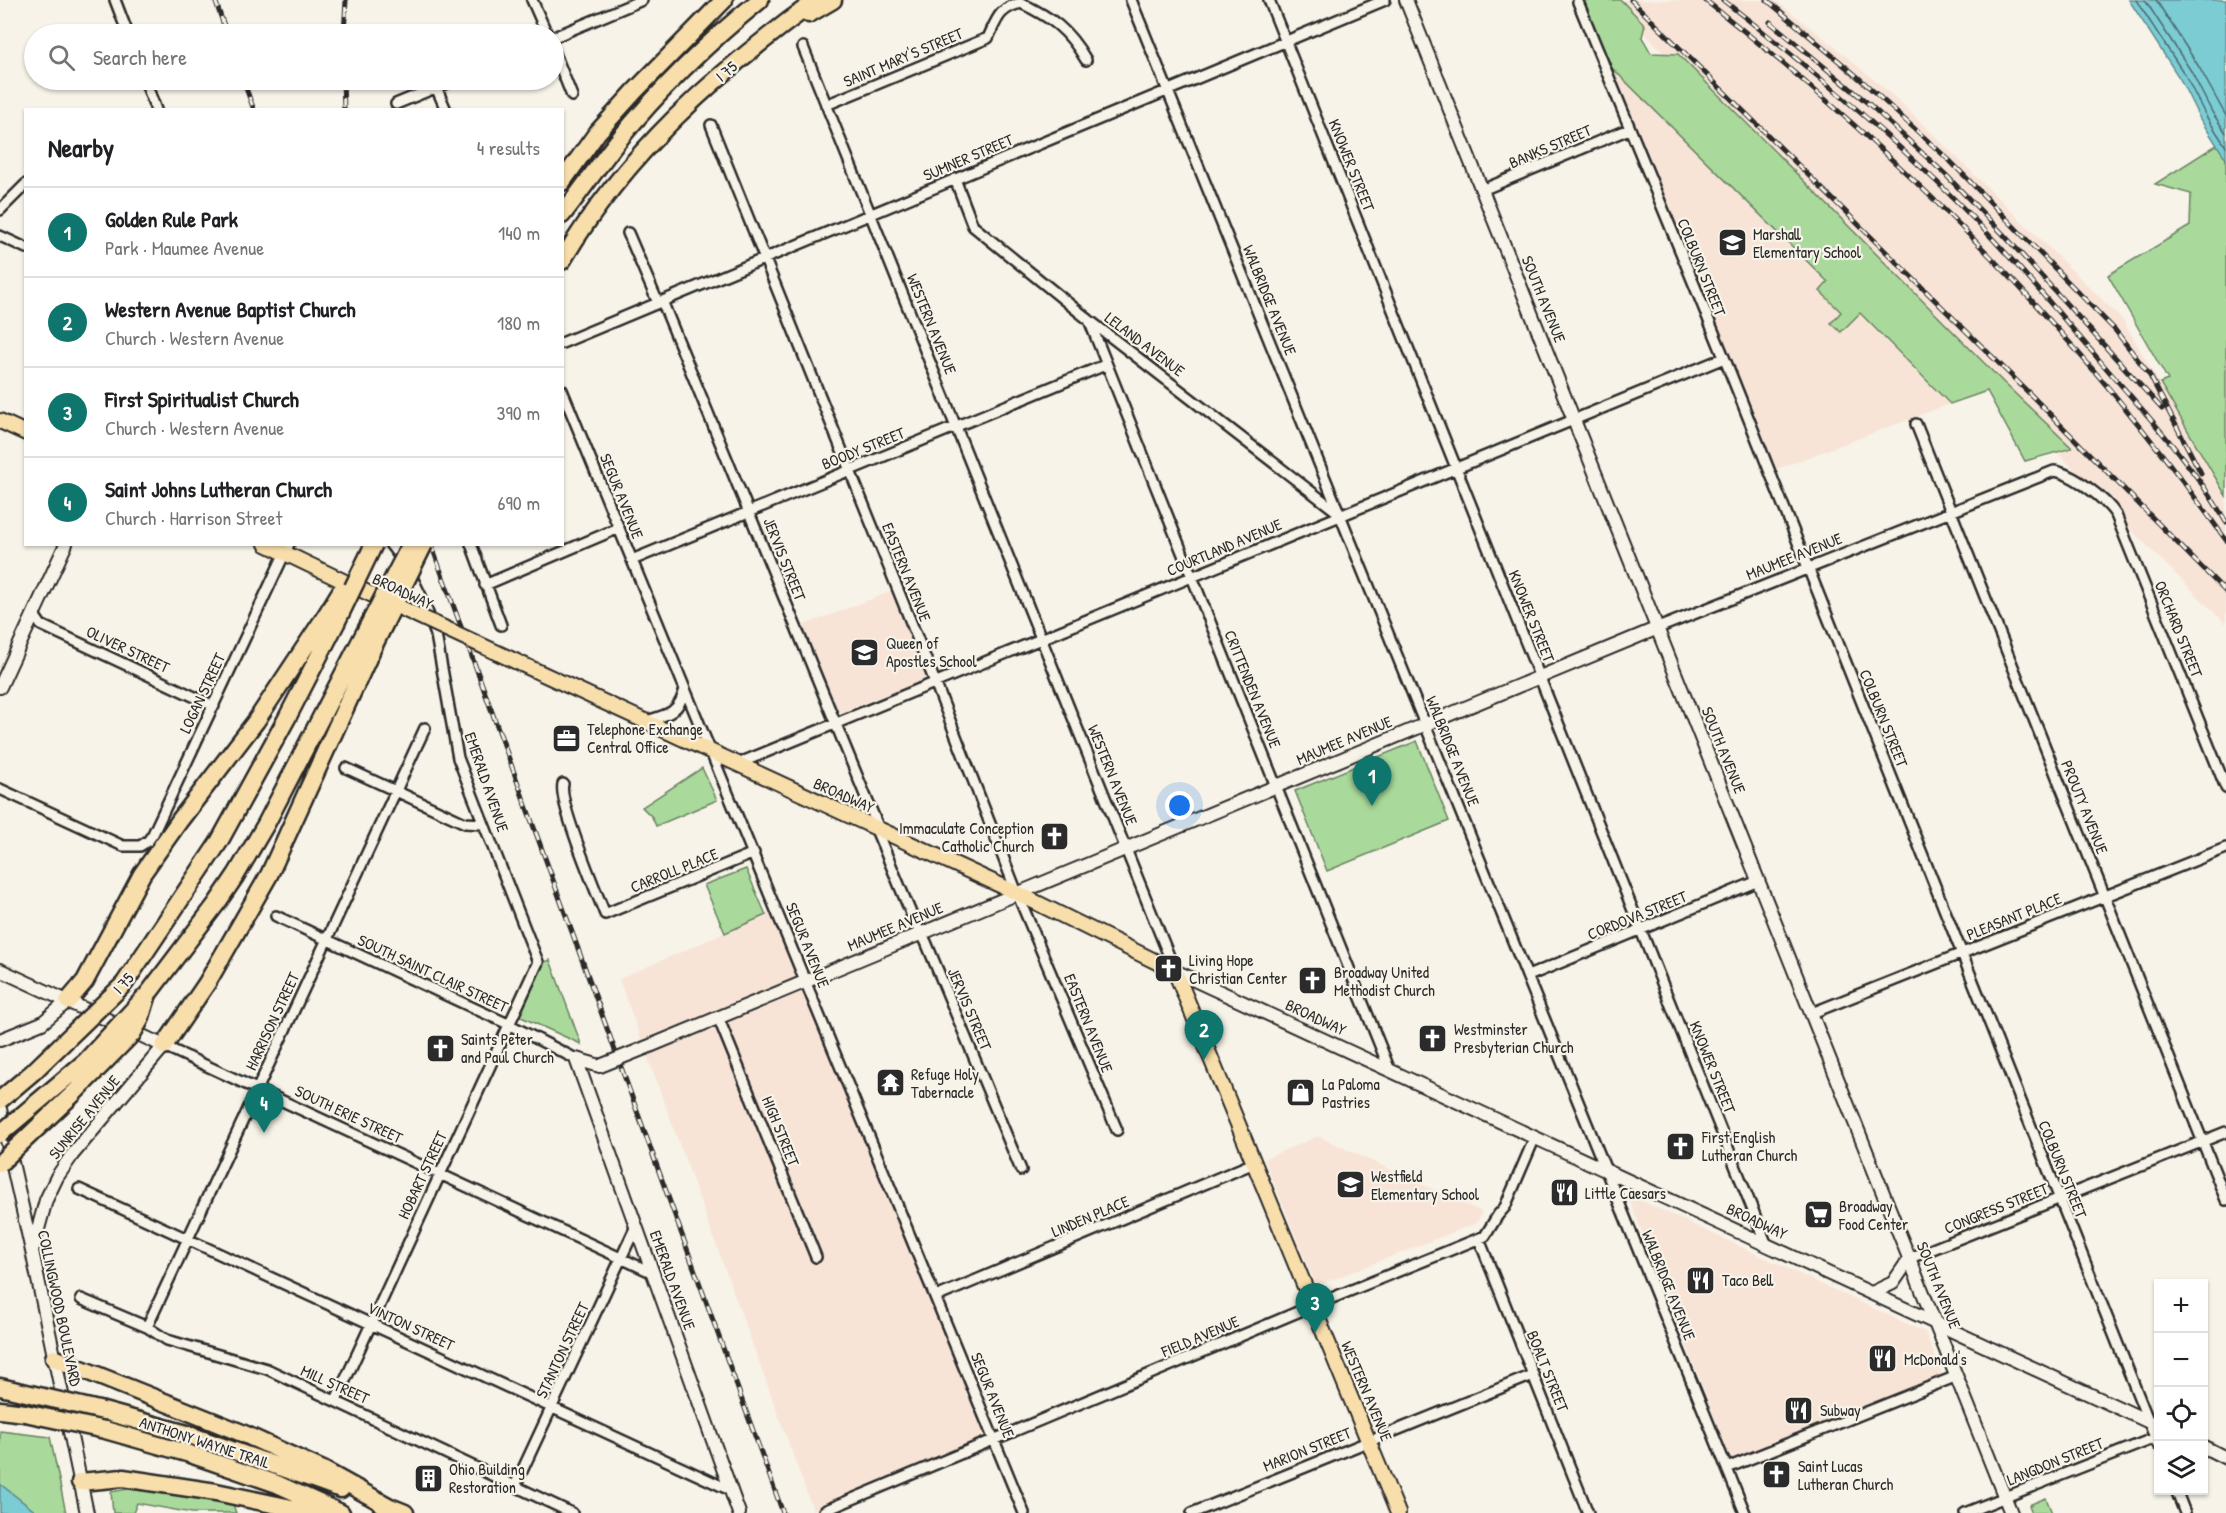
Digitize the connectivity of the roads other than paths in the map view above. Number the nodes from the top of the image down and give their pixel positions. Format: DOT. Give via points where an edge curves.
graph roads {
  1 [pos="115,0"];
  2 [pos="532,0"];
  3 [pos="642,0"];
  4 [pos="724,0"];
  5 [pos="760,0"];
  6 [pos="817,0"];
  7 [pos="833,0"];
  8 [pos="1131,0"];
  9 [pos="1269,0"];
  10 [pos="1385,0"];
  11 [pos="1406,0"];
  12 [pos="1578,2"];
  13 [pos="124,24"];
  14 [pos="543,24"];
  15 [pos="564,33"];
  16 [pos="1286,42"];
  17 [pos="803,47"];
  18 [pos="1086,60"];
  19 [pos="729,68"];
  20 [pos="564,76"];
  21 [pos="149,90"];
  22 [pos="429,90"];
  23 [pos="437,90"];
  24 [pos="1169,90"];
  25 [pos="572,96"];
  26 [pos="396,104"];
  27 [pos="826,105"];
  28 [pos="155,108"];
  29 [pos="445,108"];
  30 [pos="711,125"];
  31 [pos="1629,129"];
  32 [pos="564,179"];
  33 [pos="955,179"];
  34 [pos="24,186"];
  35 [pos="1482,190"];
  36 [pos="0,210"];
  37 [pos="564,212"];
  38 [pos="870,215"];
  39 [pos="628,233"];
  40 [pos="0,236"];
  41 [pos="24,247"];
  42 [pos="564,258"];
  43 [pos="764,259"];
  44 [pos="660,302"];
  45 [pos="1089,320"];
  46 [pos="564,342"];
  47 [pos="1724,358"];
  48 [pos="1105,365"];
  49 [pos="564,395"];
  50 [pos="1574,419"];
  51 [pos="0,421"];
  52 [pos="1916,424"];
  53 [pos="956,426"];
  54 [pos="24,432"];
  55 [pos="1456,467"];
  56 [pos="849,470"];
  57 [pos="1950,510"];
  58 [pos="749,511"];
  59 [pos="1341,514"];
  60 [pos="2116,515"];
  61 [pos="619,528"];
  62 [pos="65,546"];
  63 [pos="371,546"];
  64 [pos="392,546"];
  65 [pos="410,546"];
  66 [pos="423,546"];
  67 [pos="472,546"];
  68 [pos="287,549"];
  69 [pos="632,560"];
  70 [pos="1808,568"];
  71 [pos="1191,577"];
  72 [pos="485,585"];
  73 [pos="34,615"];
  74 [pos="331,620"];
  75 [pos="501,625"];
  76 [pos="1658,628"];
  77 [pos="1040,639"];
  78 [pos="367,643"];
  79 [pos="1540,676"];
  80 [pos="935,682"];
  81 [pos="0,687"];
  82 [pos="685,689"];
  83 [pos="214,706"];
  84 [pos="646,721"];
  85 [pos="836,723"];
  86 [pos="1425,723"];
  87 [pos="425,728"];
  88 [pos="711,751"];
  89 [pos="737,764"];
  90 [pos="346,768"];
  91 [pos="563,784"];
  92 [pos="1276,786"];
  93 [pos="2226,788"];
  94 [pos="0,789"];
  95 [pos="396,791"];
  96 [pos="483,824"];
  97 [pos="877,828"];
  98 [pos="2226,848"];
  99 [pos="1125,849"];
  100 [pos="754,853"];
  101 [pos="1758,881"];
  102 [pos="1017,893"];
  103 [pos="2105,896"];
  104 [pos="276,916"];
  105 [pos="1642,929"];
  106 [pos="920,933"];
  107 [pos="326,940"];
  108 [pos="1961,953"];
  109 [pos="538,962"];
  110 [pos="0,970"];
  111 [pos="1176,971"];
  112 [pos="1528,976"];
  113 [pos="806,981"];
  114 [pos="153,987"];
  115 [pos="68,1001"];
  116 [pos="1812,1013"];
  117 [pos="718,1017"];
  118 [pos="508,1024"];
  119 [pos="0,1040"];
  120 [pos="164,1046"];
  121 [pos="576,1059"];
  122 [pos="1389,1068"];
  123 [pos="257,1090"];
  124 [pos="0,1100"];
  125 [pos="0,1109"];
  126 [pos="1117,1130"];
  127 [pos="2226,1132"];
  128 [pos="0,1134"];
  129 [pos="1535,1137"];
  130 [pos="2203,1142"];
  131 [pos="1254,1162"];
  132 [pos="0,1163"];
  133 [pos="1021,1170"];
  134 [pos="1606,1170"];
  135 [pos="439,1174"];
  136 [pos="79,1189"];
  137 [pos="2059,1199"];
  138 [pos="2226,1200"];
  139 [pos="636,1226"];
  140 [pos="188,1239"];
  141 [pos="1479,1239"];
  142 [pos="1766,1243"];
  143 [pos="32,1251"];
  144 [pos="816,1257"];
  145 [pos="621,1258"];
  146 [pos="1910,1258"];
  147 [pos="653,1273"];
  148 [pos="1872,1293"];
  149 [pos="936,1297"];
  150 [pos="81,1299"];
  151 [pos="1313,1305"];
  152 [pos="1936,1323"];
  153 [pos="370,1324"];
  154 [pos="147,1326"];
  155 [pos="54,1358"];
  156 [pos="1533,1375"];
  157 [pos="1957,1376"];
  158 [pos="0,1387"];
  159 [pos="336,1400"];
  160 [pos="552,1408"];
  161 [pos="0,1410"];
  162 [pos="2154,1431"];
  163 [pos="2154,1432"];
  164 [pos="2154,1433"];
  165 [pos="995,1438"];
  166 [pos="1369,1440"];
  167 [pos="2208,1449"];
  168 [pos="2226,1458"];
  169 [pos="1727,1468"];
  170 [pos="80,1482"];
  171 [pos="515,1486"];
  172 [pos="730,1490"];
  173 [pos="2178,1495"];
  174 [pos="2005,1497"];
  175 [pos="388,1506"];
  176 [pos="824,1512"];
  177 [pos="1586,1512"];
  178 [pos="87,1513"];
  179 [pos="315,1513"];
  180 [pos="341,1513"];
  181 [pos="405,1513"];
  182 [pos="572,1513"];
  183 [pos="739,1513"];
  184 [pos="1024,1513"];
  185 [pos="1192,1513"];
  186 [pos="1398,1513"];
  187 [pos="1745,1513"];
  188 [pos="1965,1513"];
  189 [pos="2012,1513"];
  190 [pos="2185,1513"];
  1 -- 13 [label="street"];
  2 -- 14 [label="street"];
  3 -- 15 [label="street"];
  4 -- 32 [label="highway" via="597,133"];
  5 -- 37 [label="highway, I 75" via="731,23 645,111"];
  6 -- 19 [label="highway, I 75 / I 75"];
  7 -- 19 [label="highway"];
  8 -- 24 [label="street, WALBRIDGE AVENUE"];
  9 -- 16 [label="street, KNOWER STREET"];
  10 -- 16 [label="street, SUMNER STREET"];
  11 -- 35 [label="street, SOUTH AVENUE"];
  12 -- 31 [label="street, COLBURN STREET"];
  16 -- 24 [label="street, SUMNER STREET"];
  16 -- 55 [label="street, KNOWER STREET"];
  17 -- 27 [label="street, WESTERN AVENUE"];
  18 -- 27 [label="street, SAINT MARY'S STREET" via="1055,21 1021,3 1001,12 988,38"];
  19 -- 42 [label="highway, I 75 / I 75" via="643,151 603,199"];
  20 -- 25 [label="street"];
  21 -- 28 [label="street"];
  22 -- 26 [label="street"];
  23 -- 29 [label="street"];
  24 -- 33 [label="street, SUMNER STREET"];
  24 -- 59 [label="street, WALBRIDGE AVENUE"];
  27 -- 38 [label="street, WESTERN AVENUE"];
  30 -- 43 [label="street, EASTERN AVENUE"];
  31 -- 35 [label="street, BANKS STREET"];
  31 -- 47 [label="street, COLBURN STREET"];
  33 -- 38 [label="street, SUMNER STREET"];
  33 -- 45 [label="street, LELAND AVENUE" via="973,226"];
  34 -- 36 [label="street"];
  35 -- 50 [label="street, SOUTH AVENUE"];
  38 -- 43 [label="street, SUMNER STREET"];
  38 -- 53 [label="street, WESTERN AVENUE"];
  39 -- 44 [label="street, JERVIS STREET"];
  40 -- 41 [label="street"];
  43 -- 44 [label="street, SUMNER STREET"];
  43 -- 56 [label="street, EASTERN AVENUE"];
  44 -- 46 [label="street, SUMNER STREET"];
  44 -- 58 [label="street, JERVIS STREET"];
  45 -- 48 [label="street, CRITTENDEN AVENUE"];
  45 -- 59 [label="street, LELAND AVENUE"];
  47 -- 50 [label="street, COURTLAND AVENUE"];
  47 -- 70 [label="street, COLBURN STREET"];
  48 -- 53 [label="street, BOODY STREET"];
  48 -- 71 [label="street, CRITTENDEN AVENUE"];
  49 -- 61 [label="street, SEGUR AVENUE"];
  50 -- 55 [label="street, COURTLAND AVENUE"];
  50 -- 76 [label="street, SOUTH AVENUE"];
  51 -- 54 [label="main road"];
  52 -- 57 [label="street, PROUTY AVENUE"];
  53 -- 56 [label="street, BOODY STREET"];
  53 -- 77 [label="street, WESTERN AVENUE"];
  55 -- 59 [label="street, COURTLAND AVENUE"];
  55 -- 79 [label="street, KNOWER STREET"];
  56 -- 58 [label="street, BOODY STREET"];
  56 -- 80 [label="street, EASTERN AVENUE"];
  57 -- 60 [label="street, MAUMEE AVENUE" via="2054,471 2077,480"];
  57 -- 70 [label="street, MAUMEE AVENUE"];
  57 -- 103 [label="street, PROUTY AVENUE"];
  58 -- 69 [label="street, BOODY STREET"];
  58 -- 85 [label="street, JERVIS STREET"];
  59 -- 71 [label="street, COURTLAND AVENUE"];
  59 -- 86 [label="street, WALBRIDGE AVENUE"];
  60 -- 93 [label="street, ORCHARD STREET"];
  61 -- 69 [label="street, SEGUR AVENUE"];
  61 -- 72 [label="street"];
  62 -- 73 [label="street"];
  63 -- 74 [label="highway, bridge"];
  64 -- 96 [label="street, EMERALD AVENUE" via="412,578 436,635 458,758"];
  65 -- 78 [label="highway, I 75, bridge"];
  66 -- 78 [label="highway, bridge"];
  67 -- 72 [label="street"];
  68 -- 83 [label="street, LOGAN STREET"];
  68 -- 84 [label="main road, BROADWAY, bridge" via="399,607"];
  69 -- 82 [label="street, SEGUR AVENUE"];
  70 -- 76 [label="street, MAUMEE AVENUE"];
  70 -- 108 [label="street, COLBURN STREET"];
  71 -- 77 [label="street, COURTLAND AVENUE"];
  71 -- 92 [label="street, CRITTENDEN AVENUE"];
  72 -- 75 [label="street"];
  73 -- 81 [label="street"];
  73 -- 83 [label="street, OLIVER STREET" via="40,625"];
  74 -- 115 [label="highway" via="142,874 85,981"];
  74 -- 124 [label="highway, I 75, bridge" via="287,718 219,842 124,984"];
  76 -- 79 [label="street, MAUMEE AVENUE"];
  76 -- 101 [label="street, SOUTH AVENUE"];
  77 -- 80 [label="street, COURTLAND AVENUE"];
  77 -- 99 [label="street, WESTERN AVENUE"];
  78 -- 114 [label="highway, I 75" via="236,876"];
  78 -- 120 [label="highway" via="301,809 269,875 207,983"];
  79 -- 86 [label="street, MAUMEE AVENUE"];
  79 -- 105 [label="street, KNOWER STREET"];
  80 -- 85 [label="street, COURTLAND AVENUE"];
  80 -- 102 [label="street, EASTERN AVENUE"];
  82 -- 84 [label="street" via="679,706"];
  82 -- 88 [label="street, SEGUR AVENUE"];
  83 -- 94 [label="street, LOGAN STREET" via="153,834 136,848 121,846"];
  84 -- 88 [label="main road, BROADWAY"];
  85 -- 89 [label="street, COURTLAND AVENUE"];
  85 -- 97 [label="street, JERVIS STREET"];
  86 -- 92 [label="street, MAUMEE AVENUE"];
  86 -- 112 [label="street, WALBRIDGE AVENUE"];
  87 -- 95 [label="street, HARRISON STREET"];
  88 -- 89 [label="main road, BROADWAY"];
  88 -- 100 [label="street, SEGUR AVENUE"];
  89 -- 97 [label="main road, BROADWAY"];
  90 -- 95 [label="street"];
  91 -- 100 [label="street, CARROLL PLACE" via="562,797 605,914"];
  92 -- 99 [label="street, MAUMEE AVENUE"];
  92 -- 122 [label="street, CRITTENDEN AVENUE"];
  95 -- 96 [label="street" via="465,823"];
  95 -- 107 [label="street, HARRISON STREET"];
  96 -- 109 [label="street, EMERALD AVENUE"];
  97 -- 102 [label="main road, BROADWAY"];
  97 -- 106 [label="street, JERVIS STREET"];
  98 -- 103 [label="street, PLEASANT PLACE"];
  99 -- 102 [label="street, MAUMEE AVENUE"];
  99 -- 111 [label="street, WESTERN AVENUE"];
  100 -- 113 [label="street, SEGUR AVENUE"];
  101 -- 105 [label="street, CORDOVA STREET"];
  101 -- 116 [label="street, SOUTH AVENUE"];
  102 -- 106 [label="street, MAUMEE AVENUE"];
  102 -- 111 [label="main road, BROADWAY"];
  102 -- 126 [label="street, EASTERN AVENUE"];
  103 -- 108 [label="street, PLEASANT PLACE"];
  103 -- 130 [label="street, PROUTY AVENUE"];
  104 -- 107 [label="street, SOUTH SAINT CLAIR STREET"];
  105 -- 112 [label="street, CORDOVA STREET"];
  105 -- 142 [label="street, KNOWER STREET"];
  106 -- 113 [label="street, MAUMEE AVENUE"];
  106 -- 133 [label="street, JERVIS STREET"];
  107 -- 118 [label="street, SOUTH SAINT CLAIR STREET"];
  107 -- 123 [label="street, HARRISON STREET"];
  108 -- 116 [label="street, PLEASANT PLACE"];
  108 -- 137 [label="street, COLBURN STREET"];
  109 -- 118 [label="street, HOBART STREET"];
  110 -- 115 [label="street, SOUTH ERIE STREET"];
  111 -- 122 [label="street, BROADWAY"];
  111 -- 131 [label="main road, WESTERN AVENUE"];
  112 -- 134 [label="street, WALBRIDGE AVENUE"];
  113 -- 117 [label="street, MAUMEE AVENUE"];
  113 -- 149 [label="street, SEGUR AVENUE"];
  114 -- 128 [label="highway, I 75, bridge" via="86,1061"];
  114 -- 132 [label="highway, bridge" via="132,1034"];
  115 -- 119 [label="street" via="42,1023"];
  115 -- 120 [label="street, SOUTH ERIE STREET"];
  116 -- 146 [label="street, SOUTH AVENUE"];
  117 -- 121 [label="street, MAUMEE AVENUE, bridge" via="600,1066"];
  117 -- 144 [label="street, HIGH STREET"];
  118 -- 121 [label="street, SOUTH SAINT CLAIR STREET"];
  118 -- 135 [label="street, HOBART STREET"];
  120 -- 123 [label="street, SOUTH ERIE STREET"];
  120 -- 143 [label="street, SUNRISE AVENUE" via="57,1177 46,1200"];
  121 -- 139 [label="street, EMERALD AVENUE"];
  122 -- 129 [label="street, BROADWAY"];
  123 -- 135 [label="street, SOUTH ERIE STREET"];
  123 -- 140 [label="street, HARRISON STREET"];
  125 -- 143 [label="street, COLLINGWOOD BOULEVARD"];
  127 -- 130 [label="street, CONGRESS STREET"];
  129 -- 134 [label="street, BROADWAY"];
  129 -- 141 [label="street, FIELD AVENUE" via="1505,1207 1489,1232"];
  130 -- 137 [label="street, CONGRESS STREET"];
  130 -- 138 [label="street, PROUTY AVENUE"];
  131 -- 149 [label="street, LINDEN PLACE"];
  131 -- 151 [label="main road, WESTERN AVENUE"];
  134 -- 142 [label="street, BROADWAY"];
  134 -- 169 [label="street, WALBRIDGE AVENUE"];
  135 -- 145 [label="street, SOUTH ERIE STREET"];
  135 -- 153 [label="street, HOBART STREET"];
  136 -- 140 [label="street, VINTON STREET"];
  137 -- 146 [label="street, CONGRESS STREET"];
  137 -- 162 [label="street, COLBURN STREET"];
  139 -- 145 [label="street, STANTON STREET"];
  139 -- 147 [label="street, EMERALD AVENUE"];
  140 -- 153 [label="street, VINTON STREET"];
  140 -- 154 [label="street, HARRISON STREET"];
  141 -- 151 [label="street, FIELD AVENUE"];
  141 -- 156 [label="street, BOALT STREET"];
  142 -- 148 [label="street, BROADWAY"];
  143 -- 155 [label="street, COLLINGWOOD BOULEVARD"];
  145 -- 147 [label="street, SOUTH ERIE STREET"];
  145 -- 160 [label="street, STANTON STREET"];
  146 -- 148 [label="street" via="1893,1283"];
  146 -- 152 [label="street, SOUTH AVENUE"];
  147 -- 172 [label="street, EMERALD AVENUE"];
  148 -- 152 [label="street, BROADWAY"];
  149 -- 165 [label="street, SEGUR AVENUE"];
  150 -- 154 [label="street, MILL STREET"];
  151 -- 165 [label="street, FIELD AVENUE"];
  151 -- 166 [label="main road, WESTERN AVENUE"];
  152 -- 157 [label="street, SOUTH AVENUE"];
  152 -- 163 [label="street, BROADWAY"];
  153 -- 159 [label="street, HOBART STREET"];
  153 -- 160 [label="street, VINTON STREET"];
  154 -- 159 [label="street, MILL STREET" via="167,1340 267,1369"];
  155 -- 170 [label="street, COLLINGWOOD BOULEVARD"];
  155 -- 175 [label="highway" via="242,1432"];
  156 -- 166 [label="street, MARION STREET"];
  156 -- 177 [label="street, BOALT STREET"];
  157 -- 169 [label="street"];
  157 -- 174 [label="street, SOUTH AVENUE"];
  158 -- 175 [label="highway, ANTHONY WAYNE TRAIL, bridge" via="187,1434"];
  159 -- 171 [label="street, MILL STREET"];
  160 -- 171 [label="street, STANTON STREET"];
  160 -- 172 [label="street, VINTON STREET"];
  161 -- 180 [label="highway, ANTHONY WAYNE TRAIL, bridge" via="105,1430 190,1454 277,1484"];
  164 -- 174 [label="street, LANGDON STREET"];
  165 -- 176 [label="street, FIELD AVENUE"];
  165 -- 184 [label="street, SEGUR AVENUE"];
  166 -- 185 [label="street, MARION STREET"];
  166 -- 186 [label="main road, WESTERN AVENUE"];
  167 -- 168 [label="street"];
  169 -- 187 [label="street, WALBRIDGE AVENUE"];
  170 -- 178 [label="street, COLLINGWOOD BOULEVARD"];
  170 -- 179 [label="highway" via="123,1478"];
  171 -- 182 [label="street, MILL STREET"];
  172 -- 183 [label="street, EMERALD AVENUE"];
  173 -- 190 [label="street"];
  174 -- 188 [label="street, LANGDON STREET"];
  174 -- 189 [label="street, SOUTH AVENUE"];
  175 -- 181 [label="highway, ANTHONY WAYNE TRAIL"];
}
